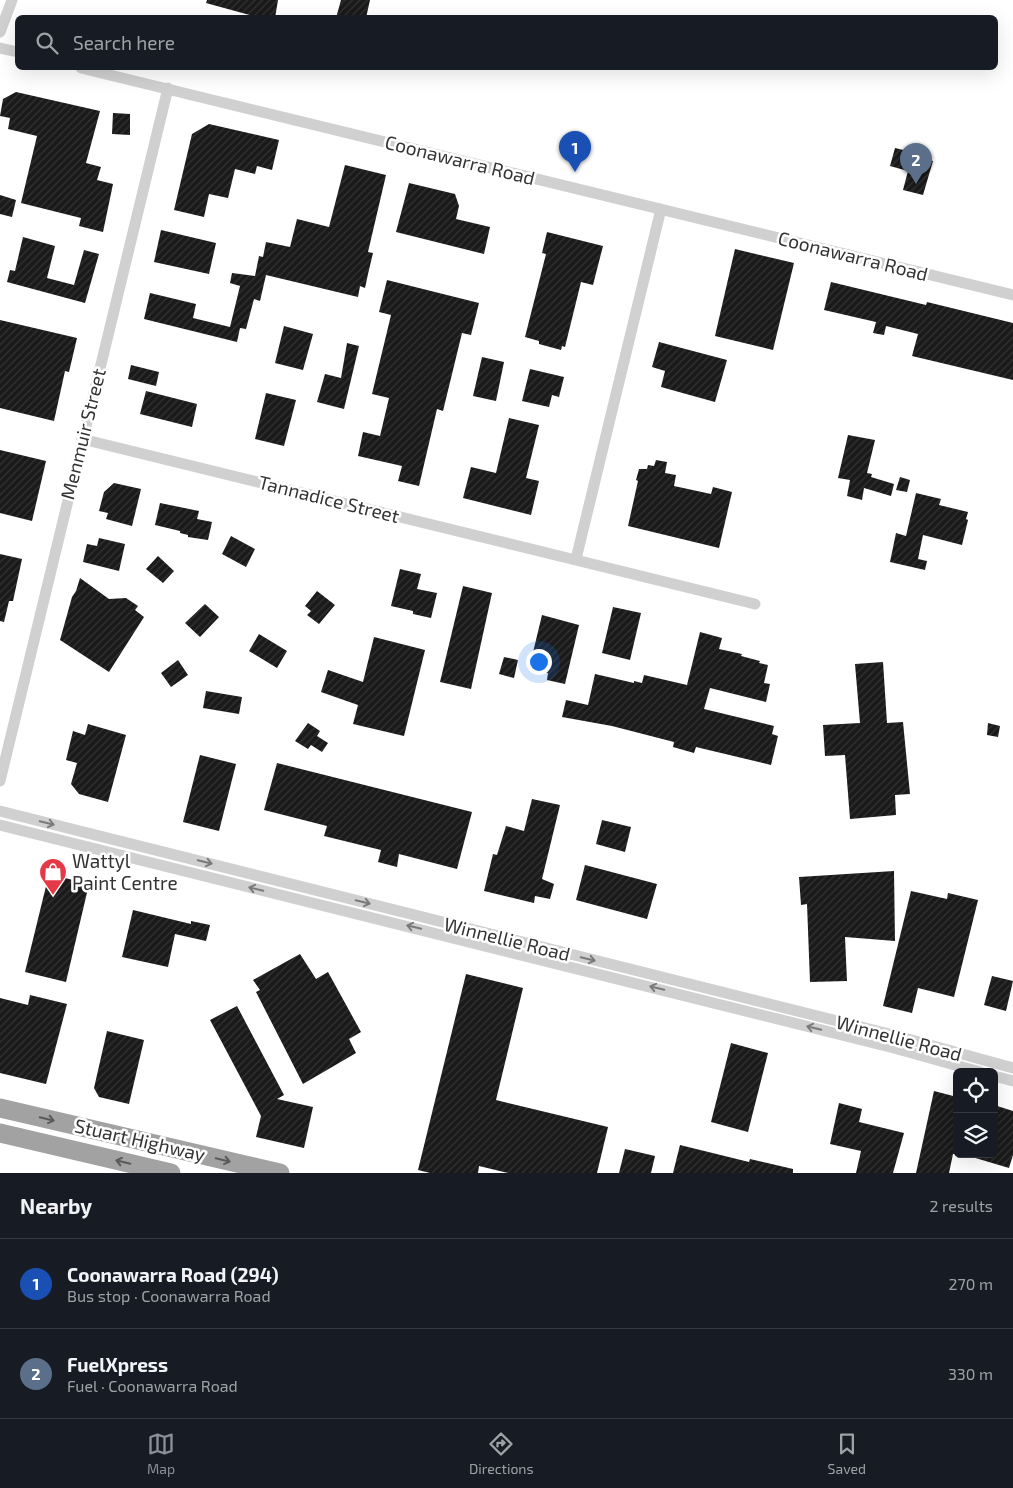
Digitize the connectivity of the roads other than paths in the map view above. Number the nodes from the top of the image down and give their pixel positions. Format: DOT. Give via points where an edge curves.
graph roads {
  1 [pos="12,0"];
  2 [pos="0,32"];
  3 [pos="0,48"];
  4 [pos="15,51"];
  5 [pos="90,70"];
  6 [pos="168,88"];
  7 [pos="661,209"];
  8 [pos="1013,295"];
  9 [pos="82,438"];
  10 [pos="576,559"];
  11 [pos="755,604"];
  12 [pos="0,781"];
  13 [pos="0,811"];
  14 [pos="0,825"];
  15 [pos="966,1068"];
  16 [pos="1013,1068"];
  17 [pos="998,1077"];
  18 [pos="1013,1081"];
  19 [pos="0,1108"];
  20 [pos="0,1133"];
  21 [pos="171,1173"];
  22 [pos="280,1173"];
  1 -- 2 [label="street"];
  3 -- 4 [label="street"];
  5 -- 6 [label="street, Coonawarra Road"];
  6 -- 7 [label="street, Coonawarra Road"];
  6 -- 9 [label="street, Menmuir Street"];
  7 -- 8 [label="street, Coonawarra Road"];
  7 -- 10 [label="street"];
  9 -- 10 [label="street, Tannadice Street"];
  9 -- 12 [label="street, Menmuir Street"];
  10 -- 11 [label="street, Tannadice Street"];
  13 -- 16 [label="street, Winnellie Road, one-way"];
  15 -- 14 [label="street, Winnellie Road, one-way"];
  17 -- 18 [label="street"];
  19 -- 22 [label="highway, Stuart Highway, one-way"];
  21 -- 20 [label="highway, Stuart Highway, one-way"];
}
